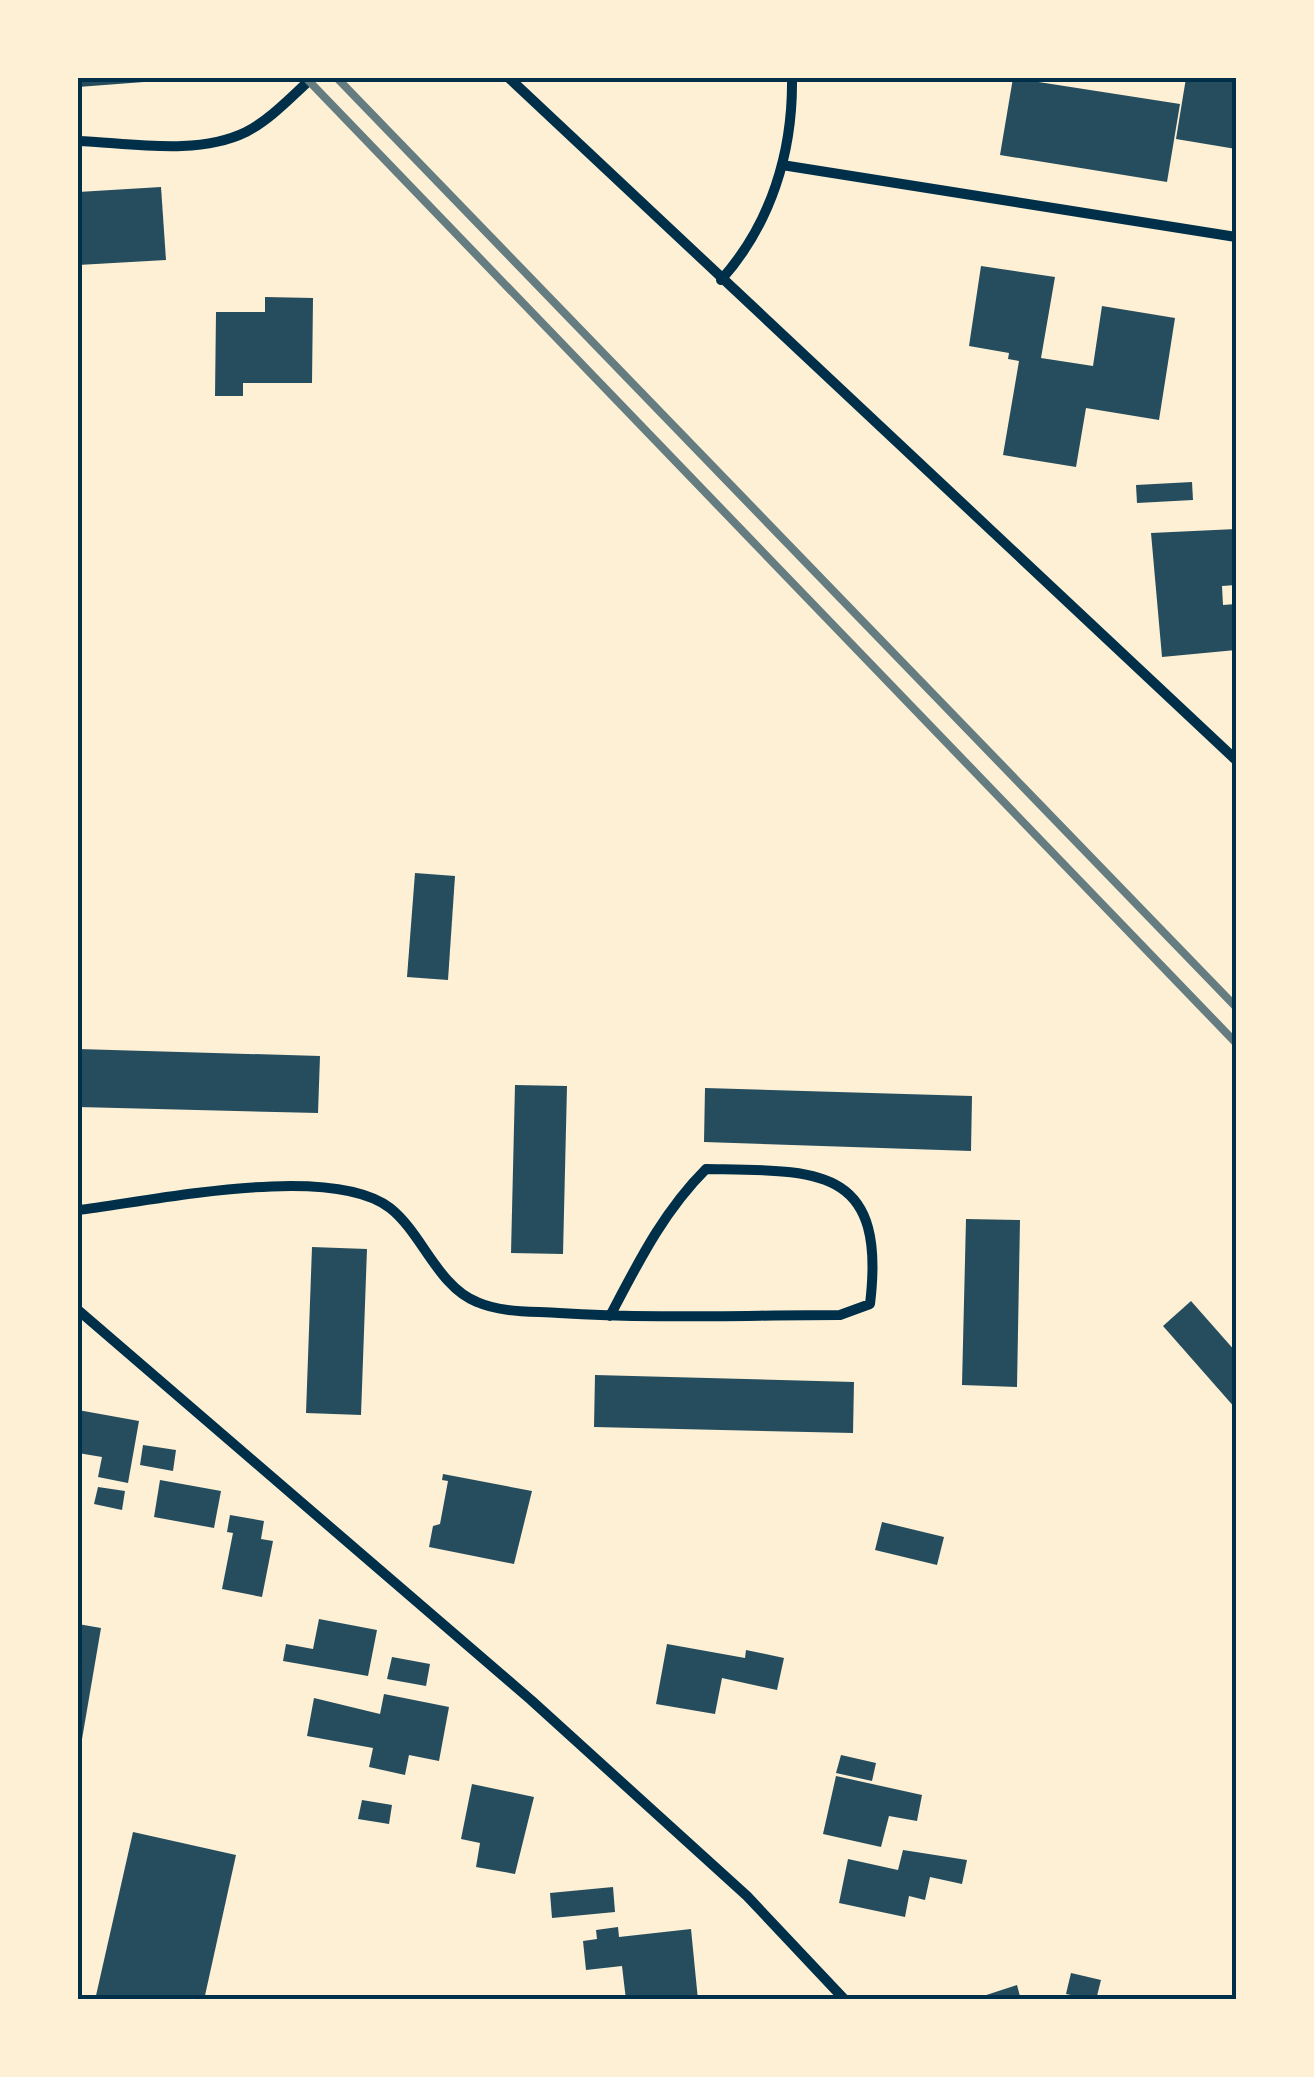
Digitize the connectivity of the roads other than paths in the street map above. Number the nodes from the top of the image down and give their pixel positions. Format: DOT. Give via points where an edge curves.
graph roads {
  1 [pos="312,78"];
  2 [pos="509,78"];
  3 [pos="792,78"];
  4 [pos="78,140"];
  5 [pos="782,165"];
  6 [pos="1236,237"];
  7 [pos="721,280"];
  8 [pos="1236,760"];
  9 [pos="78,1210"];
  10 [pos="78,1310"];
  11 [pos="610,1316"];
  12 [pos="845,2000"];
  1 -- 4 [label="street" via="246,132 187,145"];
  2 -- 7 [label="street"];
  3 -- 5 [label="street"];
  5 -- 6 [label="street"];
  5 -- 7 [label="street" via="758,229"];
  7 -- 8 [label="street"];
  9 -- 11 [label="street" via="334,1186 388,1206 473,1301 500,1309"];
  10 -- 12 [label="street" via="531,1700 747,1896"];
  11 -- 11 [label="street" via="840,1315 870,1304 875,1260 862,1208 842,1185 802,1171 706,1169 651,1238"];
}
